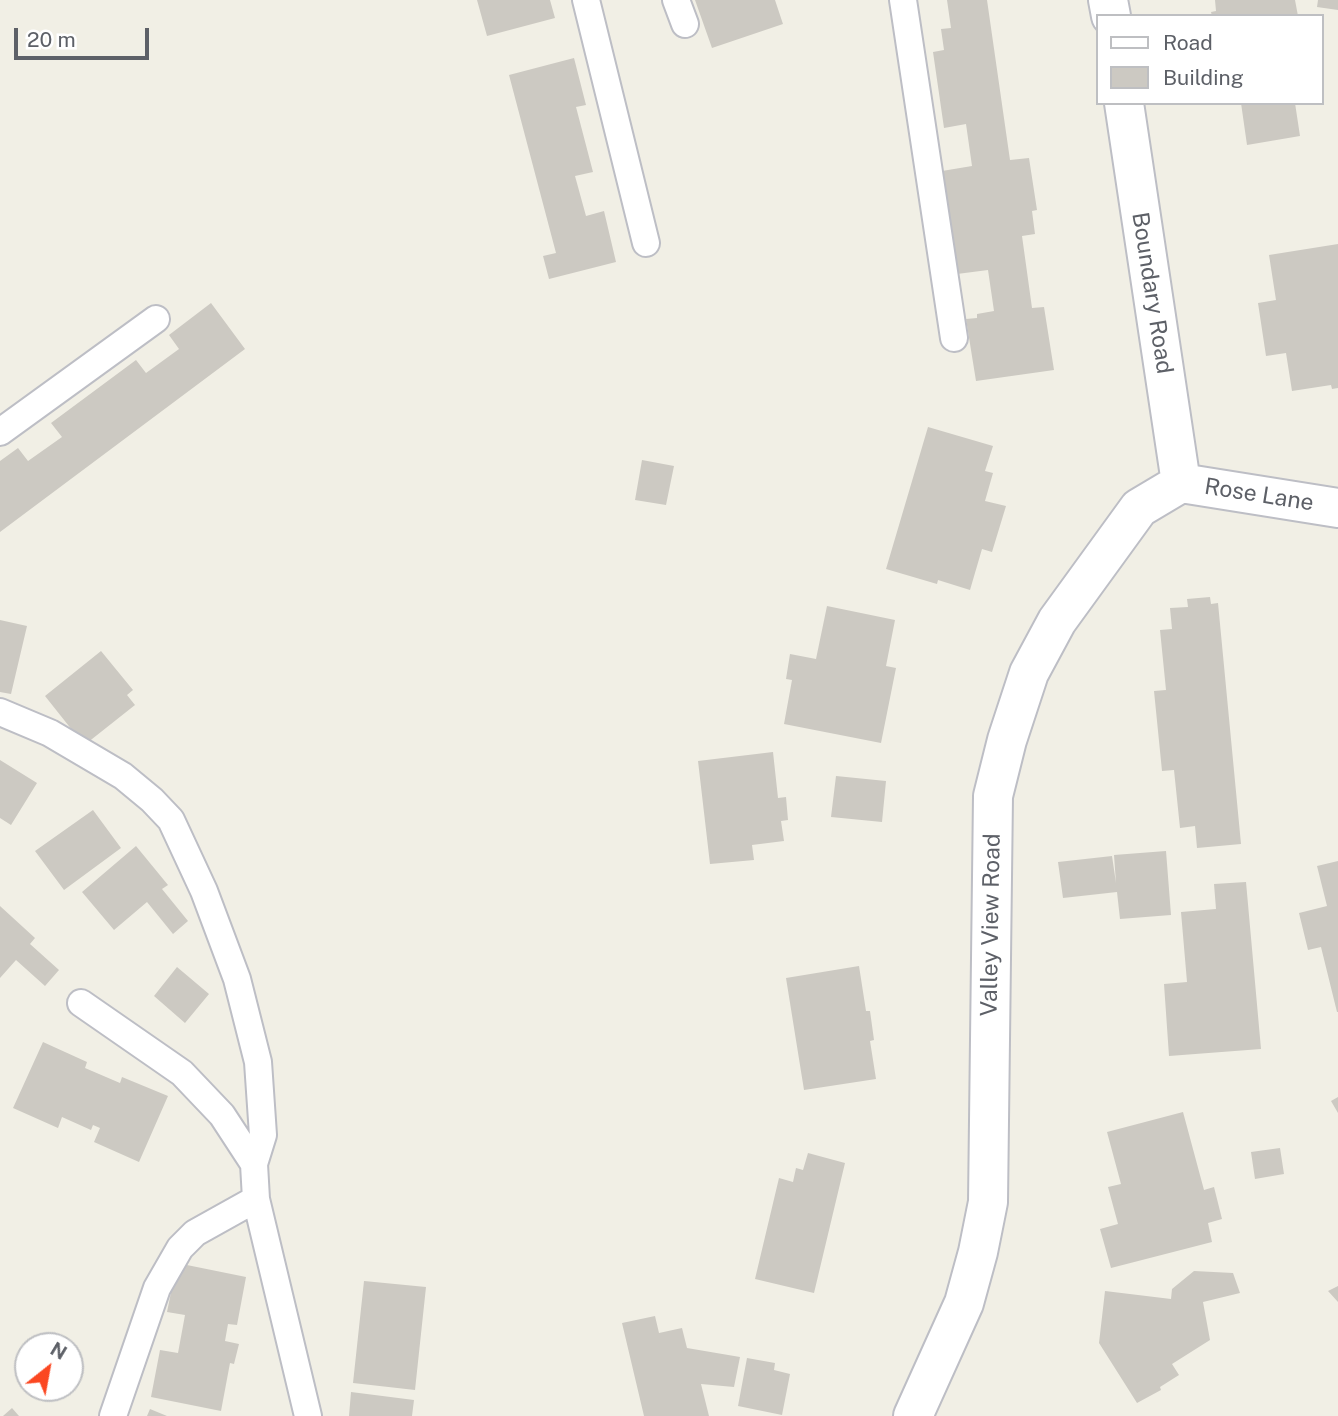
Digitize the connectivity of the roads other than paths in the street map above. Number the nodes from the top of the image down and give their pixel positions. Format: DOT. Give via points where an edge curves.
graph roads {
  1 [pos="586,0"];
  2 [pos="903,0"];
  3 [pos="1124,105"];
  4 [pos="646,243"];
  5 [pos="156,319"];
  6 [pos="954,338"];
  7 [pos="0,432"];
  8 [pos="1181,483"];
  9 [pos="1338,508"];
  10 [pos="0,712"];
  11 [pos="81,1003"];
  12 [pos="254,1164"];
  13 [pos="256,1199"];
  14 [pos="113,1416"];
  15 [pos="308,1416"];
  16 [pos="913,1416"];
  1 -- 4 [label="lane"];
  2 -- 6 [label="lane"];
  3 -- 8 [label="street, Boundary Road"];
  5 -- 7 [label="lane"];
  8 -- 9 [label="street, Rose Lane"];
  8 -- 16 [label="street, Valley View Road" via="1139,508 1057,621 1029,673 1007,740 993,796 988,1202 964,1303"];
  10 -- 12 [label="lane" via="50,733 123,776 170,820 204,891 237,979 258,1062 263,1135"];
  11 -- 12 [label="lane" via="182,1073 222,1115"];
  12 -- 13 [label="lane"];
  13 -- 14 [label="lane" via="195,1233 180,1248 157,1288"];
  13 -- 15 [label="lane"];
}
